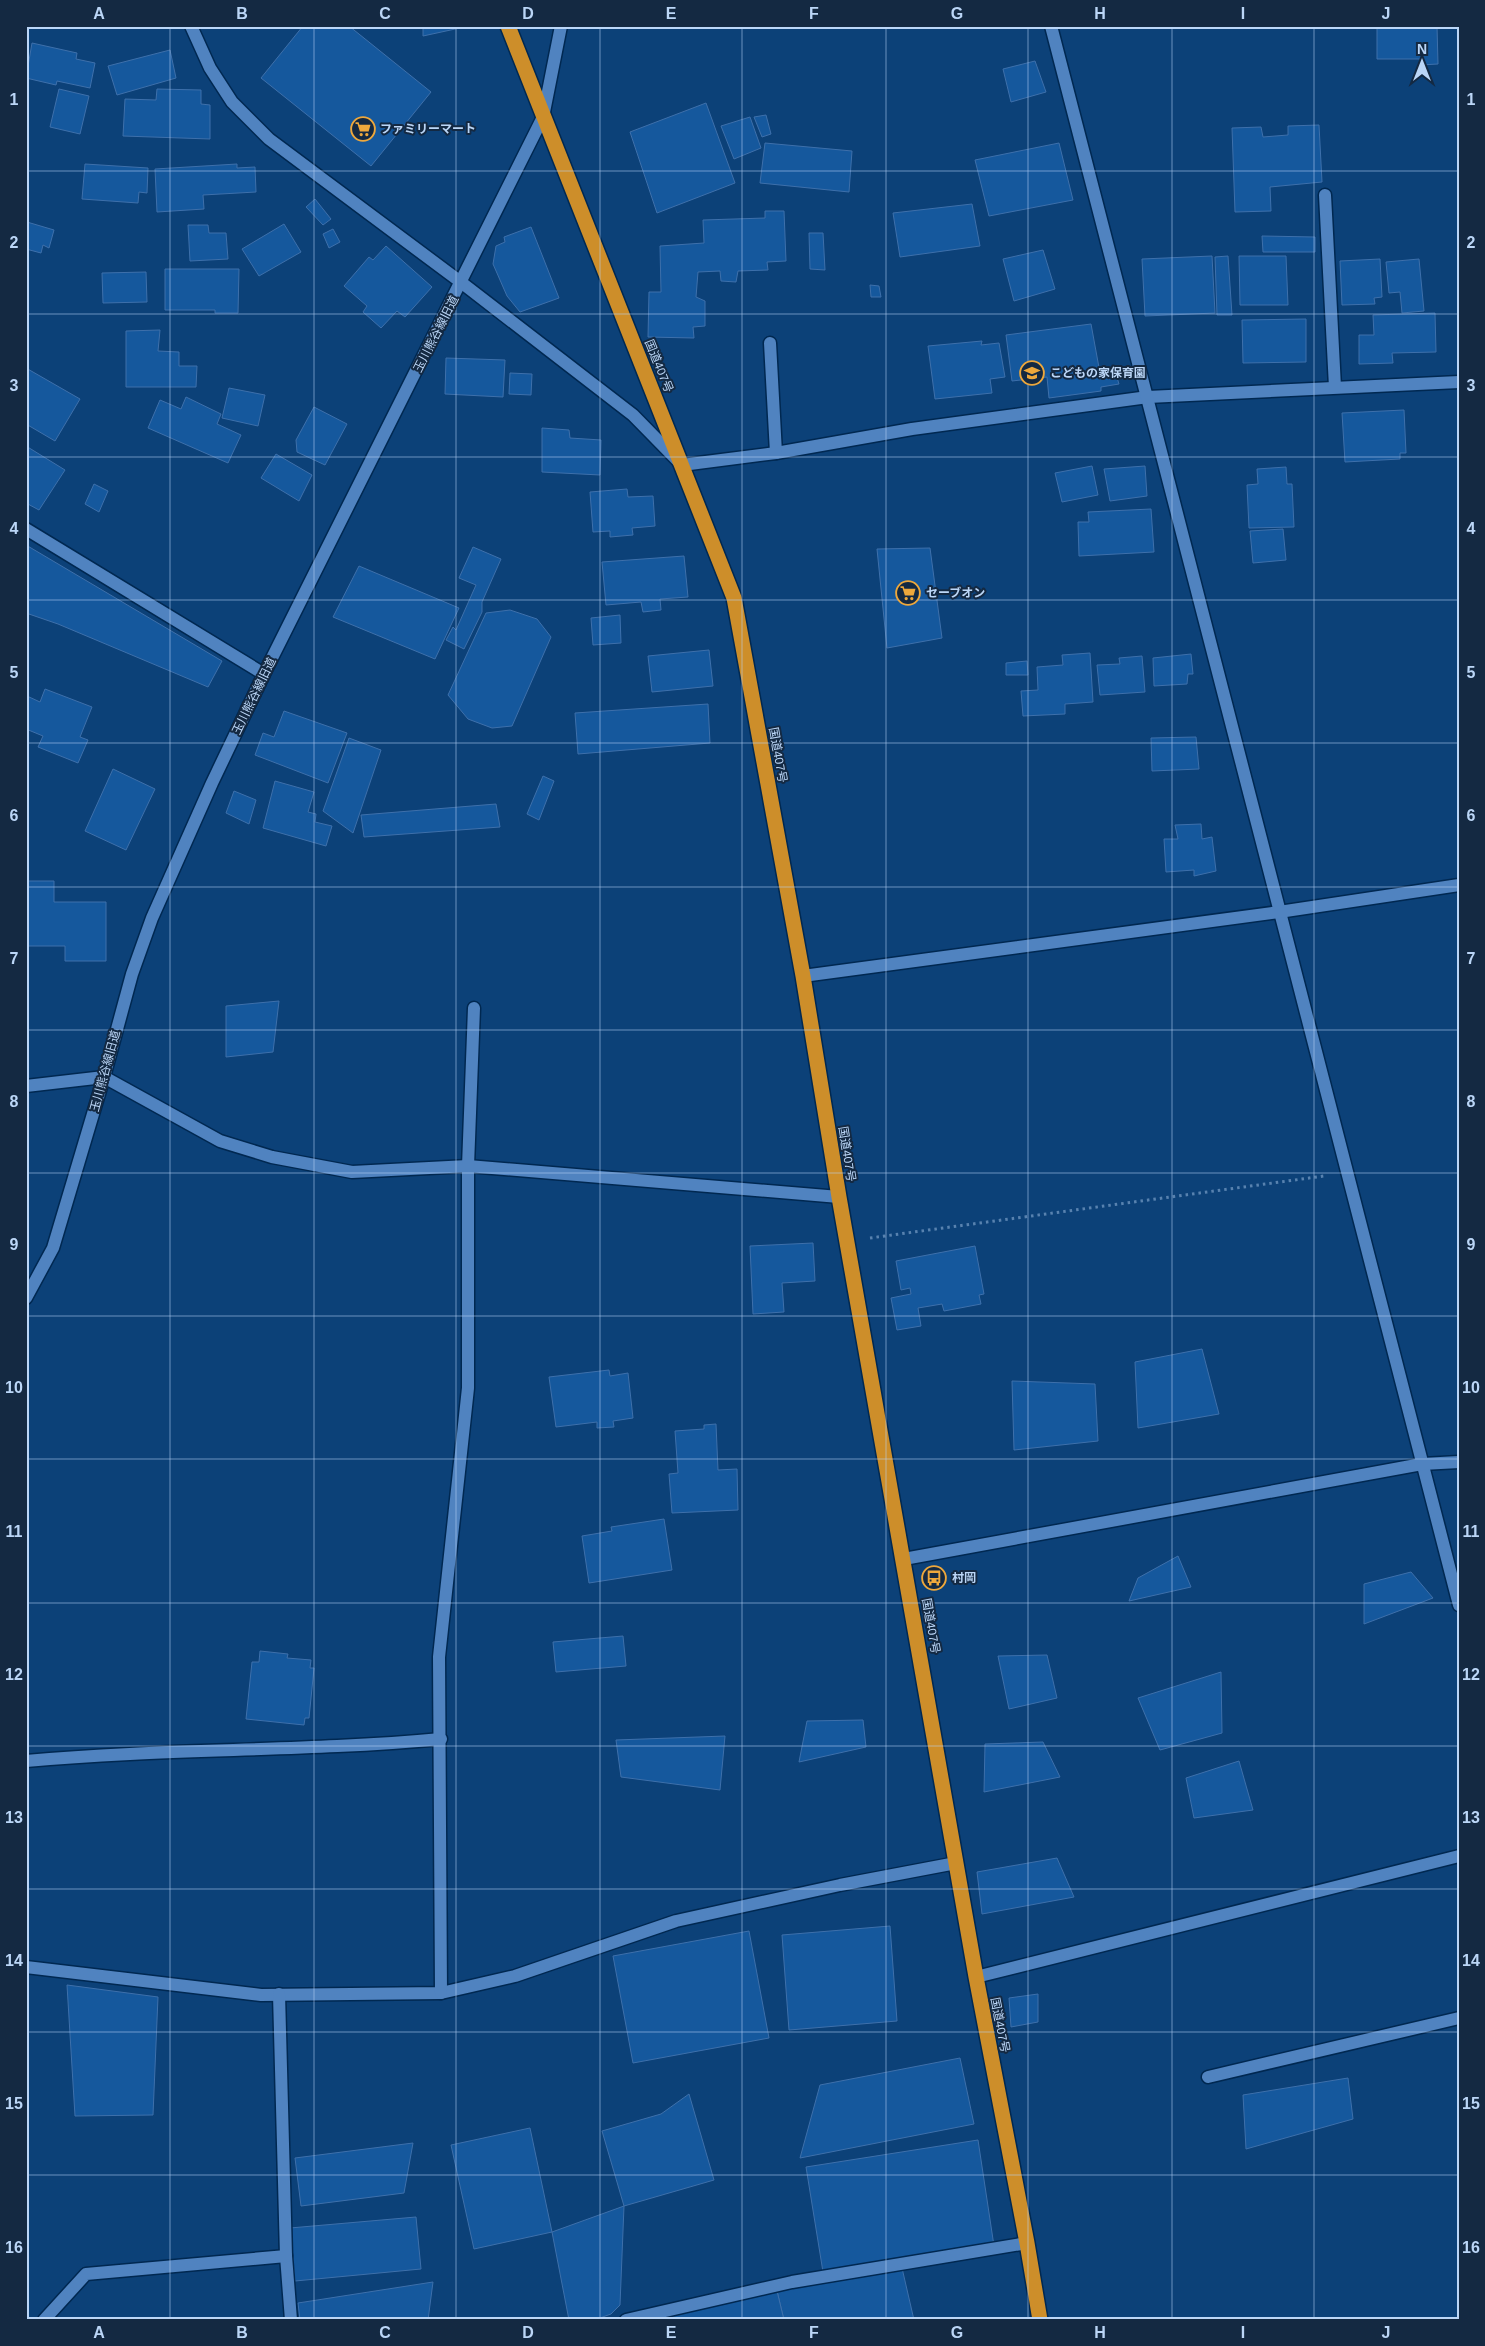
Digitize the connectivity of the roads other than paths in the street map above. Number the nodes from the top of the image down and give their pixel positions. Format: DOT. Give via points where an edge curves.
graph roads {
  1 [pos="191,26"];
  2 [pos="508,26"];
  3 [pos="561,26"];
  4 [pos="1051,26"];
  5 [pos="543,117"];
  6 [pos="1325,195"];
  7 [pos="462,283"];
  8 [pos="770,343"];
  9 [pos="1459,382"];
  10 [pos="1335,387"];
  11 [pos="1148,397"];
  12 [pos="776,452"];
  13 [pos="682,465"];
  14 [pos="26,529"];
  15 [pos="264,674"];
  16 [pos="1459,885"];
  17 [pos="1279,912"];
  18 [pos="803,976"];
  19 [pos="474,1008"];
  20 [pos="104,1077"];
  21 [pos="26,1086"];
  22 [pos="468,1166"];
  23 [pos="839,1197"];
  24 [pos="26,1298"];
  25 [pos="1459,1462"];
  26 [pos="1422,1464"];
  27 [pos="904,1559"];
  28 [pos="1459,1605"];
  29 [pos="441,1739"];
  30 [pos="26,1761"];
  31 [pos="1459,1856"];
  32 [pos="956,1863"];
  33 [pos="26,1967"];
  34 [pos="976,1977"];
  35 [pos="279,1994"];
  36 [pos="441,1994"];
  37 [pos="1459,2018"];
  38 [pos="1208,2077"];
  39 [pos="1027,2243"];
  40 [pos="286,2256"];
  41 [pos="44,2320"];
  42 [pos="291,2320"];
  43 [pos="626,2320"];
  44 [pos="1040,2320"];
  1 -- 7 [label="street" via="210,68 232,102 269,139"];
  2 -- 5 [label="highway, 国道407号"];
  3 -- 5 [label="street, 玉川熊谷線旧道"];
  4 -- 11 [label="street"];
  5 -- 7 [label="street, 玉川熊谷線旧道"];
  5 -- 13 [label="highway, 国道407号"];
  6 -- 10 [label="street"];
  7 -- 13 [label="street" via="633,415"];
  7 -- 15 [label="street, 玉川熊谷線旧道"];
  8 -- 12 [label="street"];
  9 -- 10 [label="street"];
  10 -- 11 [label="street"];
  11 -- 12 [label="street" via="912,429"];
  11 -- 17 [label="street"];
  12 -- 13 [label="street"];
  13 -- 18 [label="highway, 国道407号" via="734,598"];
  14 -- 15 [label="street"];
  15 -- 20 [label="street, 玉川熊谷線旧道" via="152,918 132,974"];
  16 -- 17 [label="street"];
  17 -- 18 [label="street"];
  17 -- 26 [label="street"];
  18 -- 23 [label="highway, 国道407号"];
  19 -- 22 [label="street"];
  20 -- 21 [label="street"];
  20 -- 22 [label="street" via="220,1141 272,1157 352,1172"];
  20 -- 24 [label="street, 玉川熊谷線旧道" via="53,1248"];
  22 -- 23 [label="street"];
  22 -- 29 [label="street" via="468,1388 439,1657"];
  23 -- 27 [label="highway, 国道407号"];
  25 -- 26 [label="street"];
  26 -- 27 [label="street"];
  26 -- 28 [label="street"];
  27 -- 32 [label="highway, 国道407号"];
  29 -- 30 [label="street" via="365,1746 100,1754"];
  29 -- 36 [label="street"];
  31 -- 34 [label="street"];
  32 -- 34 [label="highway, 国道407号"];
  32 -- 36 [label="street" via="676,1921 515,1976"];
  33 -- 35 [label="street" via="261,1995"];
  34 -- 39 [label="highway, 国道407号"];
  35 -- 36 [label="street"];
  35 -- 40 [label="street"];
  37 -- 38 [label="street"];
  39 -- 43 [label="street" via="792,2282"];
  39 -- 44 [label="highway, 国道407号"];
  40 -- 41 [label="street" via="86,2274"];
  40 -- 42 [label="street"];
}
